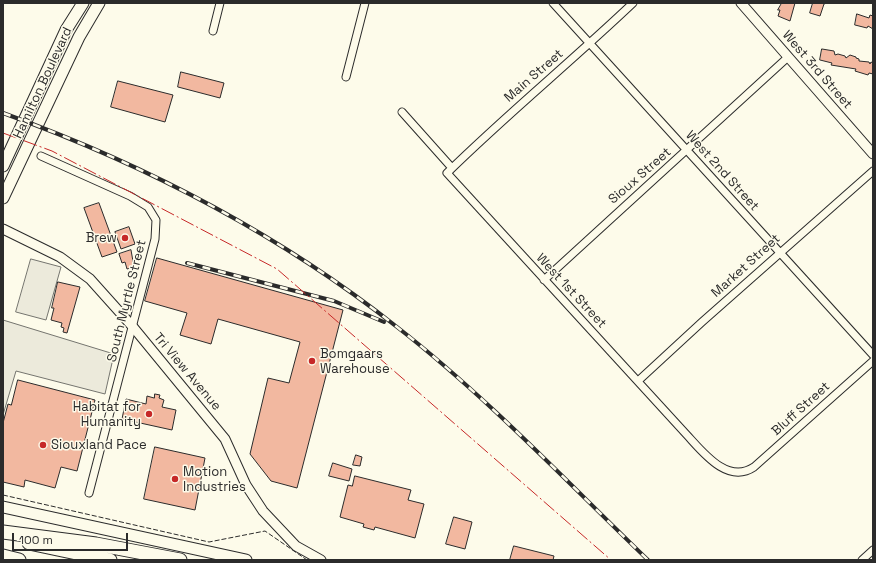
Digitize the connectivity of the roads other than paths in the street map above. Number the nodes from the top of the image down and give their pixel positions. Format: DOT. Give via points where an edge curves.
graph roads {
  1 [pos="83,3"];
  2 [pos="99,3"];
  3 [pos="220,3"];
  4 [pos="365,3"];
  5 [pos="553,3"];
  6 [pos="632,3"];
  7 [pos="741,3"];
  8 [pos="213,31"];
  9 [pos="590,44"];
  10 [pos="787,58"];
  11 [pos="346,77"];
  12 [pos="402,112"];
  13 [pos="688,149"];
  14 [pos="873,154"];
  15 [pos="41,156"];
  16 [pos="3,166"];
  17 [pos="452,168"];
  18 [pos="873,171"];
  19 [pos="3,198"];
  20 [pos="3,229"];
  21 [pos="780,252"];
  22 [pos="544,280"];
  23 [pos="133,327"];
  24 [pos="873,355"];
  25 [pos="873,361"];
  26 [pos="638,381"];
  27 [pos="743,472"];
  28 [pos="89,493"];
  29 [pos="3,507"];
  30 [pos="3,532"];
  31 [pos="3,538"];
  32 [pos="873,550"];
  33 [pos="3,556"];
  34 [pos="20,560"];
  35 [pos="110,560"];
  36 [pos="180,560"];
  37 [pos="246,560"];
  38 [pos="321,560"];
  39 [pos="862,560"];
  1 -- 16 [label="main road, Hamilton Boulevard" via="66,30"];
  2 -- 19 [label="main road, Hamilton Boulevard" via="79,37"];
  3 -- 8 [label="street"];
  4 -- 11 [label="street"];
  5 -- 9 [label="street, West 2nd Street"];
  6 -- 9 [label="street, Main Street"];
  7 -- 10 [label="street, West 3rd Street"];
  9 -- 13 [label="street, West 2nd Street"];
  9 -- 17 [label="street, Main Street" via="524,100"];
  10 -- 13 [label="street, Sioux Street"];
  10 -- 14 [label="street, West 3rd Street"];
  12 -- 17 [label="street, West 1st Street"];
  13 -- 21 [label="street, West 2nd Street"];
  13 -- 22 [label="street, Sioux Street"];
  15 -- 23 [label="street, South Myrtle Street" via="130,196 148,207 156,220 156,239"];
  17 -- 22 [label="street, West 1st Street" via="447,173"];
  18 -- 21 [label="street, Market Street"];
  20 -- 23 [label="street, Tri View Avenue" via="41,246 68,262 90,279"];
  21 -- 24 [label="street, West 2nd Street"];
  21 -- 26 [label="street, Market Street"];
  22 -- 26 [label="street, West 1st Street"];
  23 -- 28 [label="street, South Myrtle Street"];
  23 -- 38 [label="street, Tri View Avenue" via="225,439 246,485 263,511 296,546"];
  25 -- 27 [label="street, Bluff Street" via="754,467"];
  26 -- 27 [label="street, West 1st Street" via="712,462"];
  29 -- 37 [label="main road"];
  30 -- 36 [label="highway" via="96,544"];
  31 -- 35 [label="highway"];
  32 -- 39 [label="street"];
  33 -- 34 [label="highway"];
}
